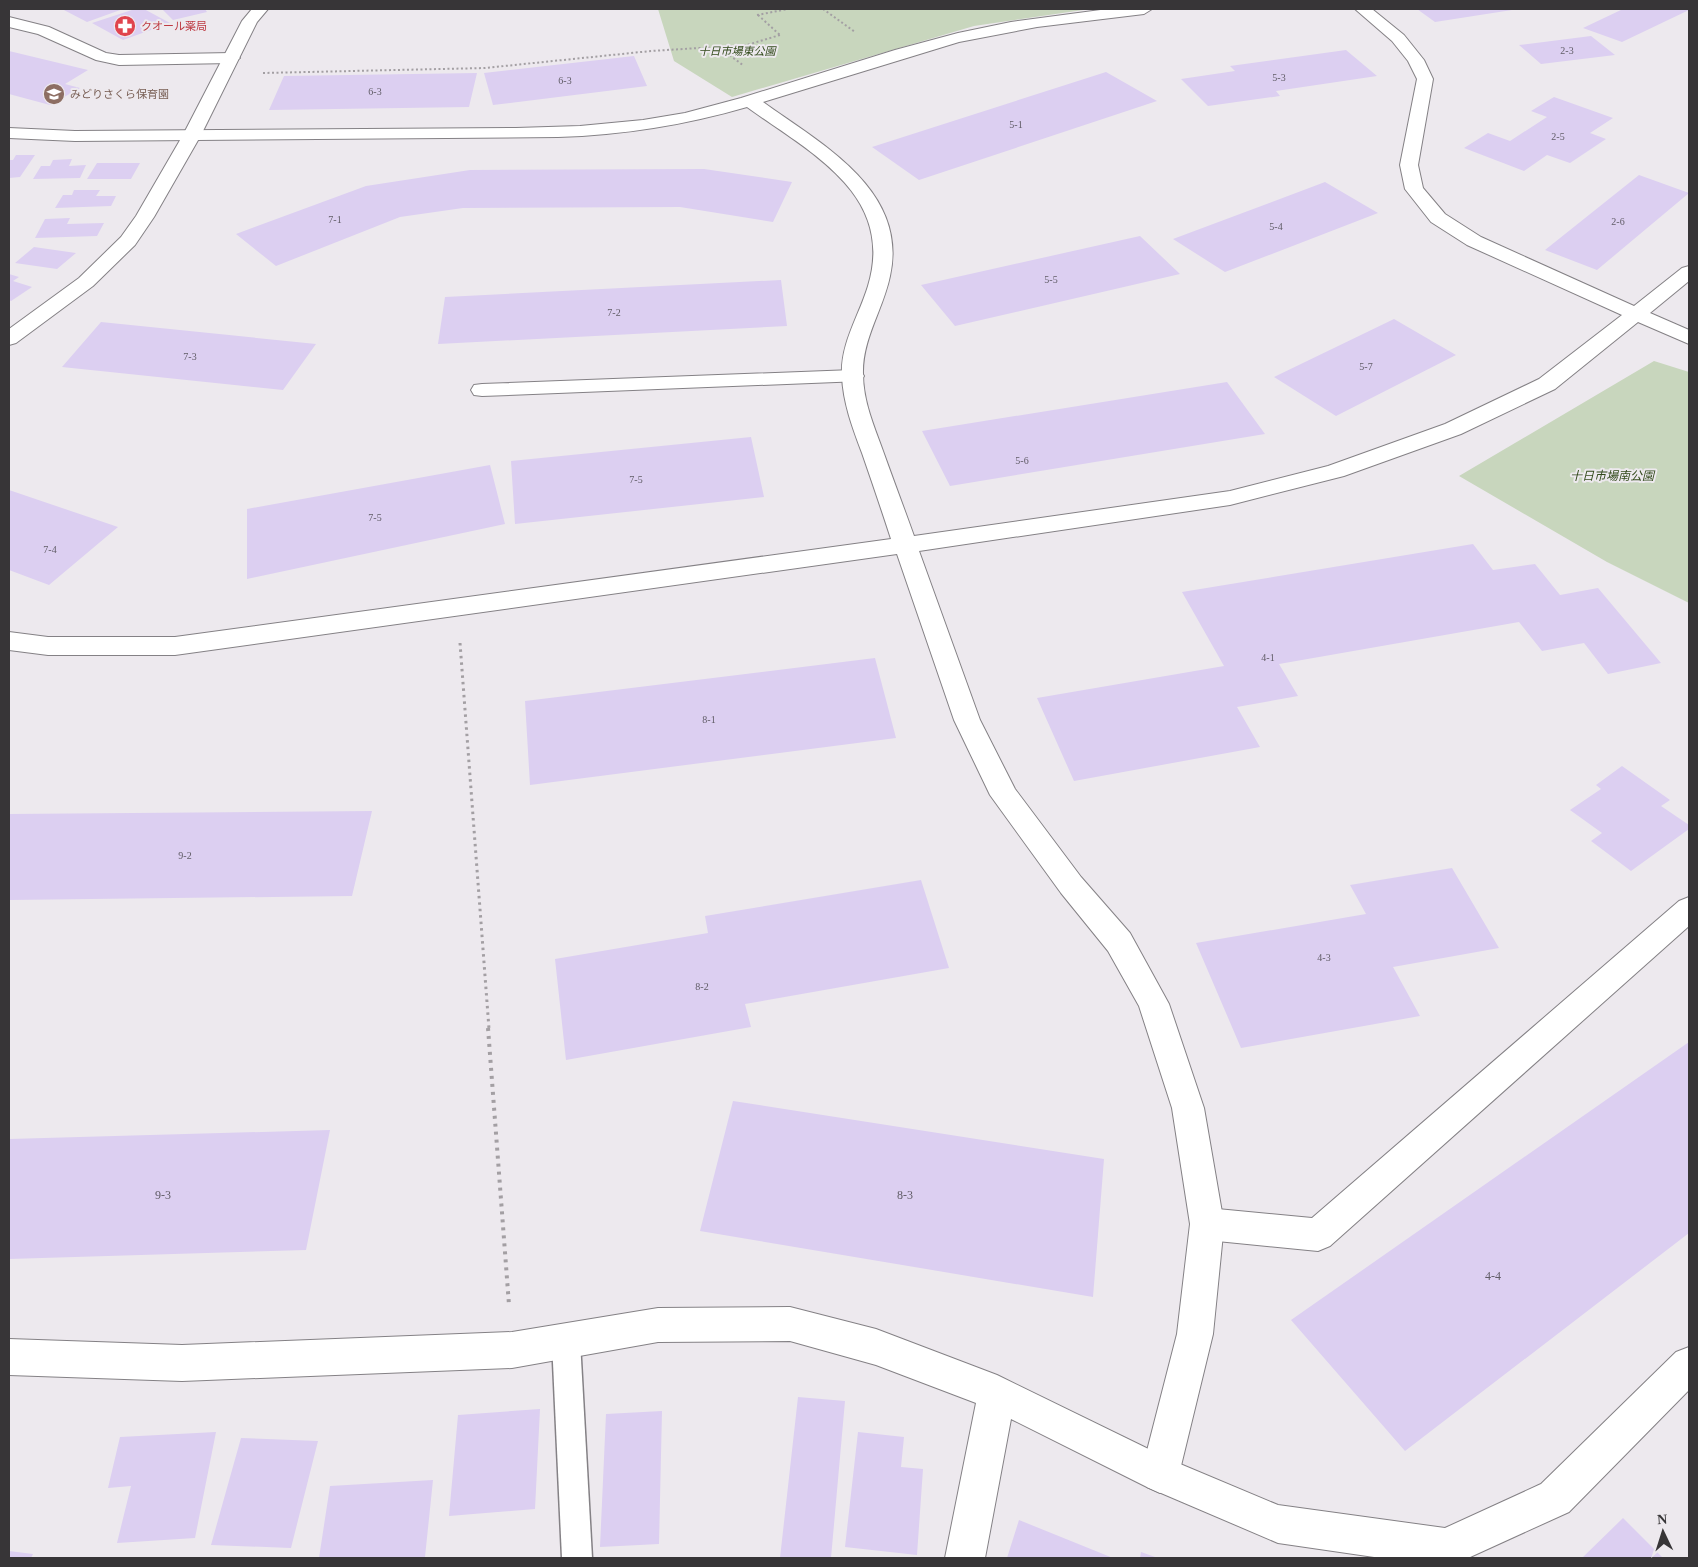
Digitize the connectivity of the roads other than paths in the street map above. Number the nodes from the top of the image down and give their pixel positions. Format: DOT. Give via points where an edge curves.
graph roads {
  1 [pos="260,9"];
  2 [pos="1144,9"];
  3 [pos="1363,9"];
  4 [pos="9,22"];
  5 [pos="232,58"];
  6 [pos="750,101"];
  7 [pos="9,133"];
  8 [pos="192,135"];
  9 [pos="1689,272"];
  10 [pos="1638,315"];
  11 [pos="1689,338"];
  12 [pos="9,339"];
  13 [pos="853,376"];
  14 [pos="482,390"];
  15 [pos="907,545"];
  16 [pos="9,641"];
  17 [pos="1689,909"];
  18 [pos="1206,1224"];
  19 [pos="566,1341"];
  20 [pos="9,1356"];
  21 [pos="1689,1365"];
  22 [pos="997,1393"];
  23 [pos="1160,1474"];
  24 [pos="1388,1548"];
  25 [pos="577,1558"];
  26 [pos="965,1558"];
  1 -- 5 [label="street" via="250,21"];
  2 -- 6 [label="street" via="989,30 931,44"];
  3 -- 10 [label="street" via="1398,38 1416,60 1425,80 1409,165 1414,189 1438,218 1474,242"];
  4 -- 5 [label="street" via="43,30 102,56 119,60"];
  5 -- 8 [label="street"];
  6 -- 8 [label="street" via="683,118 573,132"];
  6 -- 13 [label="street" via="845,173 866,194 875,213 883,241 884,269 854,353"];
  7 -- 8 [label="street"];
  8 -- 12 [label="street" via="128,241 86,282"];
  9 -- 10 [label="street"];
  10 -- 11 [label="street"];
  10 -- 15 [label="street" via="1547,384 1453,429 1336,471 1230,498"];
  13 -- 14 [label="street"];
  13 -- 15 [label="street" via="856,405"];
  15 -- 16 [label="street" via="175,646 48,646"];
  15 -- 18 [label="street" via="967,720 1004,795 1071,885 1119,942 1154,1004 1188,1108"];
  17 -- 18 [label="street" via="1318,1235"];
  18 -- 23 [label="street" via="1195,1334"];
  19 -- 20 [label="street" via="512,1350 182,1363"];
  19 -- 22 [label="street" via="658,1325 790,1324 876,1347"];
  19 -- 25 [label="lane"];
  21 -- 24 [label="street" via="1555,1498 1446,1548"];
  22 -- 23 [label="street"];
  22 -- 26 [label="street"];
  23 -- 24 [label="street" via="1278,1524"];
}
